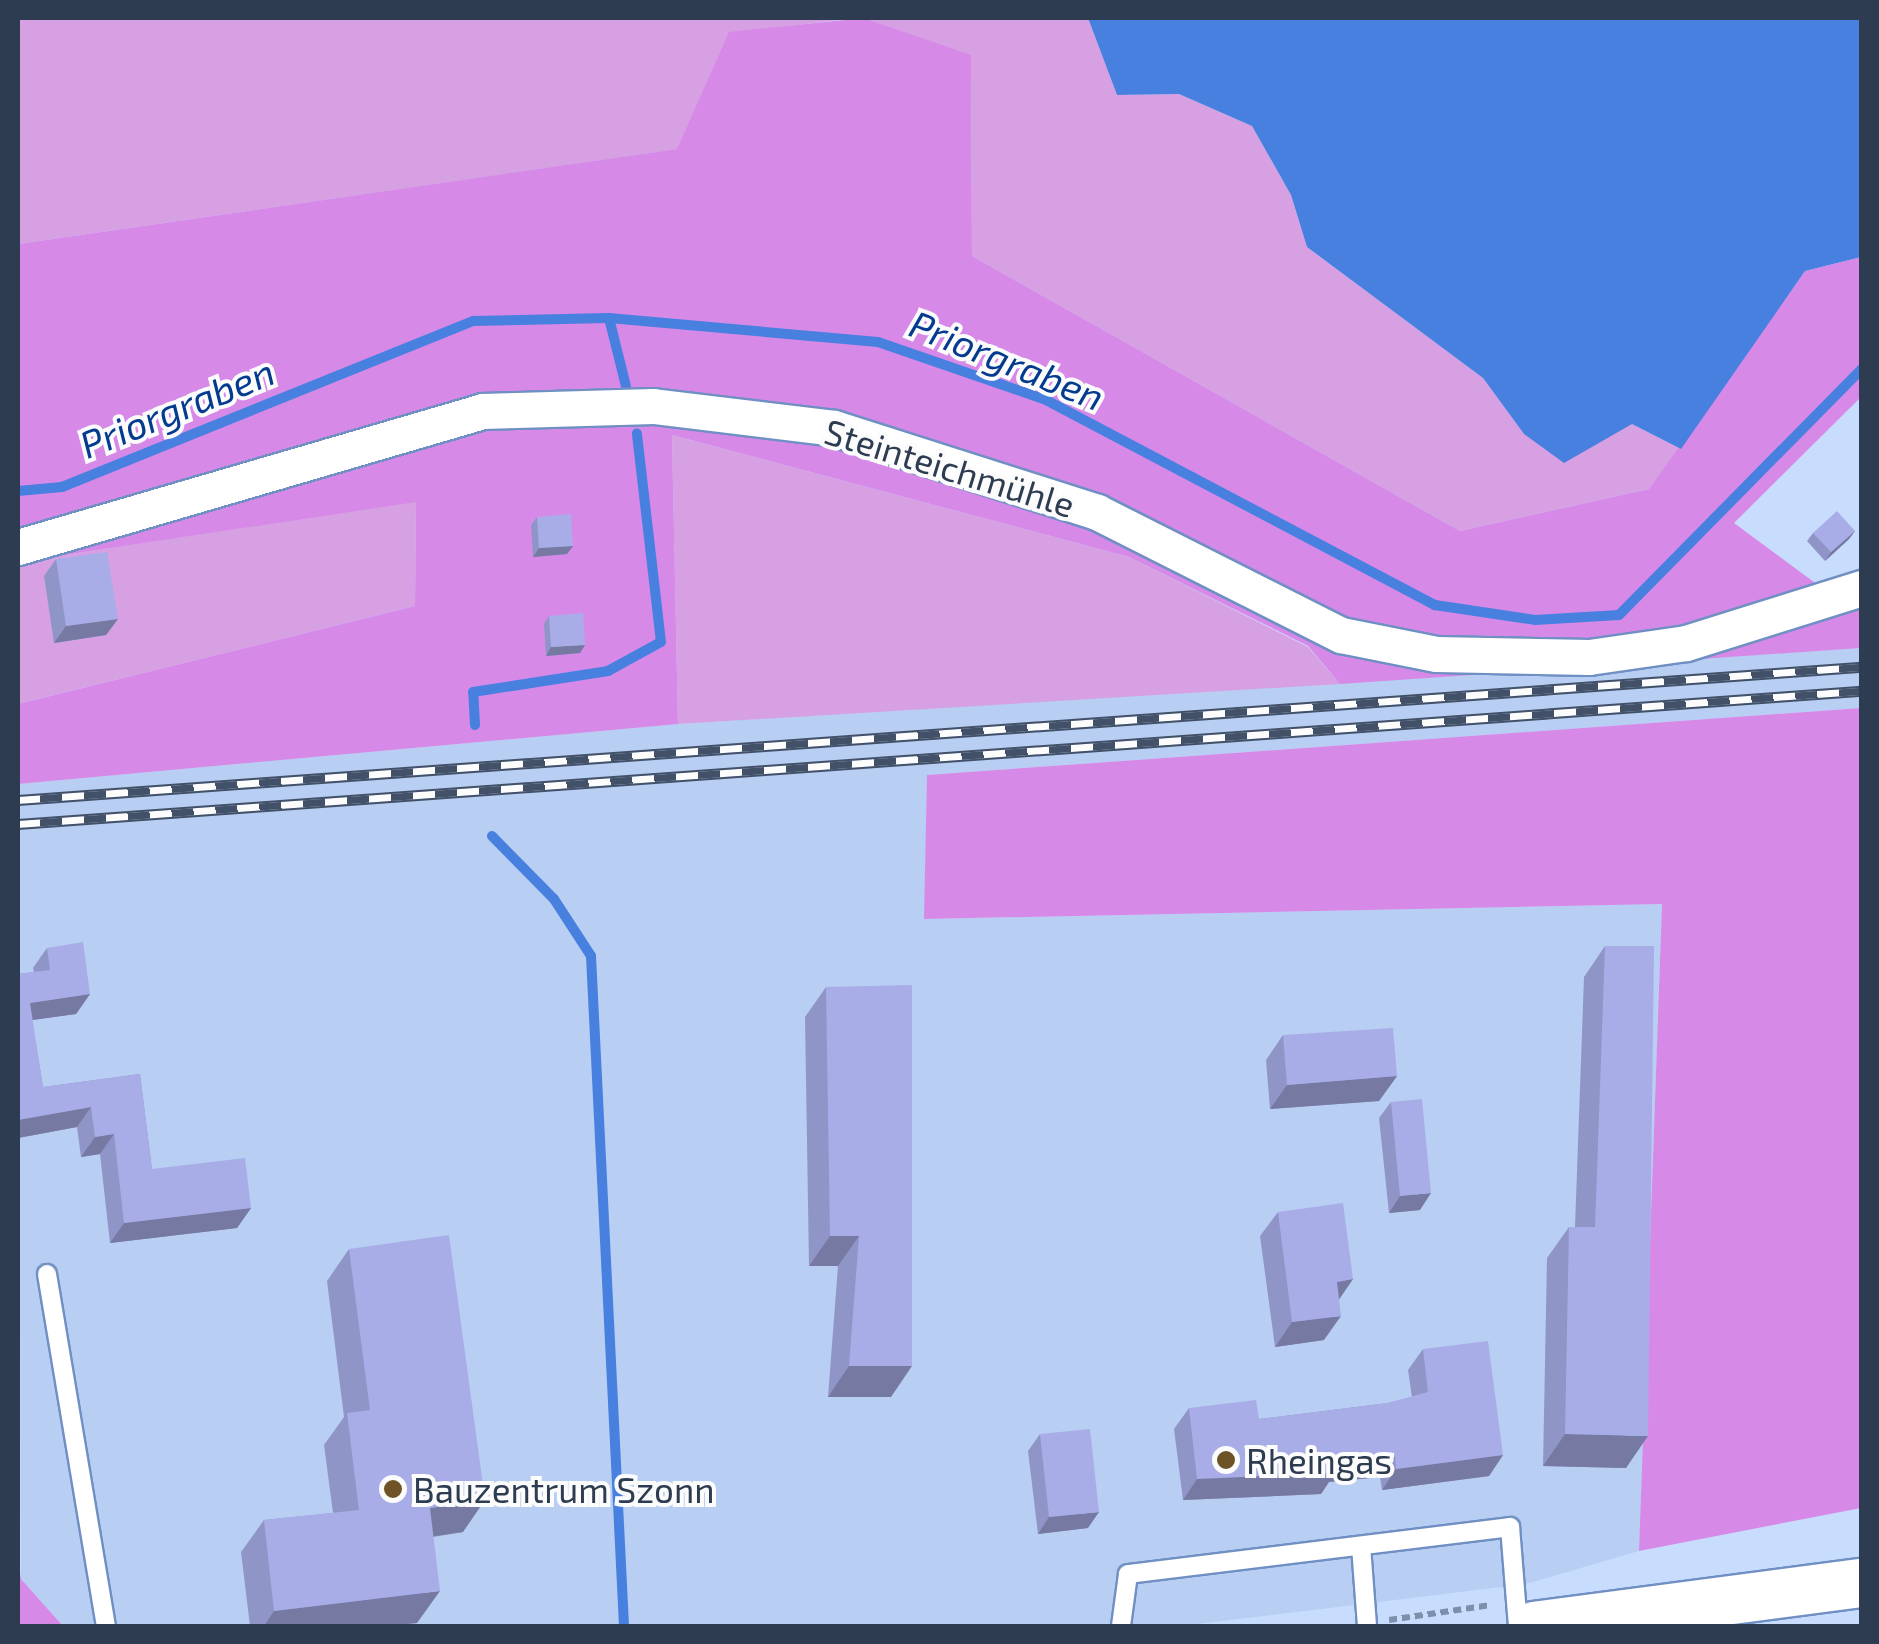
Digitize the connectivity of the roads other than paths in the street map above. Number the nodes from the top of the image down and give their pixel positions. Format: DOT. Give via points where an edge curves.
graph roads {
  1 [pos="18,547"];
  2 [pos="1862,588"];
  3 [pos="47,1274"];
  4 [pos="1362,1546"];
  5 [pos="1862,1584"];
  6 [pos="106,1626"];
  7 [pos="1121,1626"];
  8 [pos="1368,1626"];
  9 [pos="1518,1626"];
  10 [pos="1534,1626"];
  1 -- 2 [label="street, Steinteichmühle" via="482,411 653,406 834,428 1097,512 1340,635 1436,654 1589,657 1686,643"];
  3 -- 6 [label="lane"];
  4 -- 7 [label="lane" via="1128,1574"];
  4 -- 8 [label="lane"];
  4 -- 9 [label="lane" via="1510,1527"];
  5 -- 10 [label="main road"];
}
